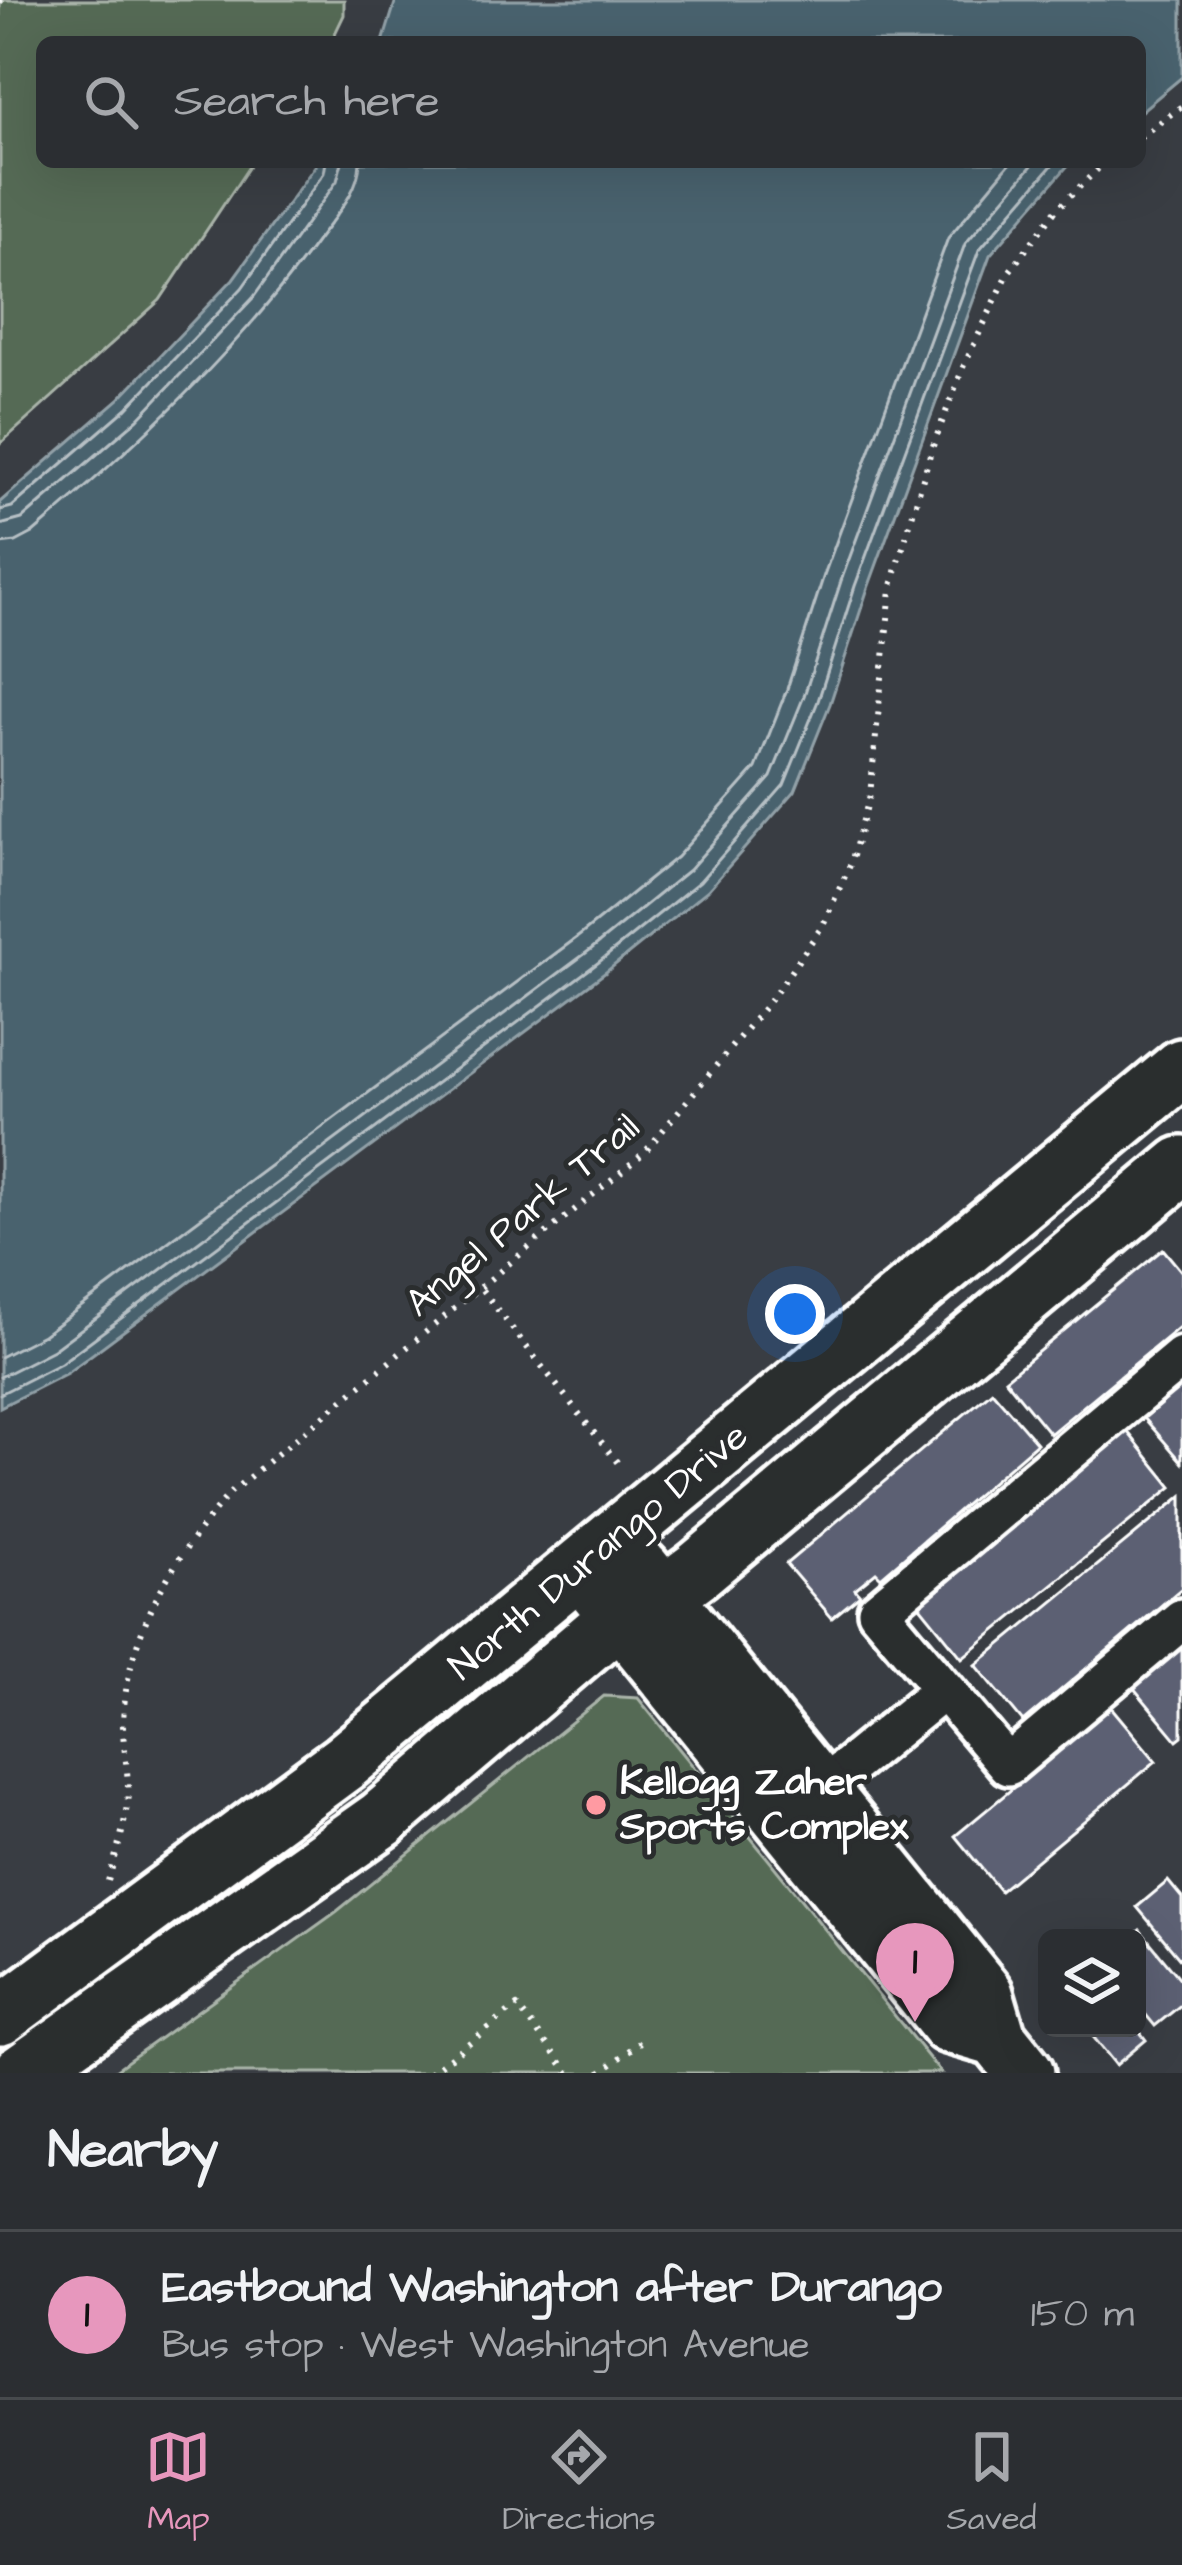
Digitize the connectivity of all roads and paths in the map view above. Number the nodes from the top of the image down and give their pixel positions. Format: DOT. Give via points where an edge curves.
graph roads {
  1 [pos="1182,106"];
  2 [pos="1146,133"];
  3 [pos="1100,168"];
  4 [pos="1182,1068"];
  5 [pos="1182,1166"];
  6 [pos="482,1290"];
  7 [pos="1182,1357"];
  8 [pos="621,1467"];
  9 [pos="598,1552"];
  10 [pos="641,1606"];
  11 [pos="1182,1618"];
  12 [pos="944,1690"];
  13 [pos="820,1790"];
  14 [pos="108,1882"];
  15 [pos="0,2016"];
  16 [pos="640,2042"];
  17 [pos="1011,2056"];
  18 [pos="22,2073"];
  19 [pos="430,2073"];
  20 [pos="569,2073"];
  21 [pos="600,2073"];
  1 -- 2 [label="path"];
  3 -- 6 [label="path, Angel Park Trail" via="1009,272 931,451 891,589 870,795 823,925 666,1132"];
  4 -- 9 [label="main road, North Durango Drive"];
  5 -- 10 [label="main road, North Durango Drive"];
  6 -- 8 [label="path"];
  6 -- 14 [label="path, Angel Park Trail" via="243,1481 178,1556 148,1616 128,1688 127,1813"];
  7 -- 12 [label="street" via="878,1611"];
  9 -- 10 [label="main road"];
  9 -- 15 [label="main road, North Durango Drive" via="345,1762"];
  10 -- 13 [label="main road"];
  10 -- 17 [label="main road" via="949,2024"];
  10 -- 18 [label="main road, North Durango Drive" via="382,1819"];
  11 -- 12 [label="street" via="1008,1765"];
  12 -- 13 [label="street"];
  13 -- 17 [label="main road" via="984,1994"];
  16 -- 21 [label="path"];
  19 -- 20 [label="path" via="517,2006"];
}
